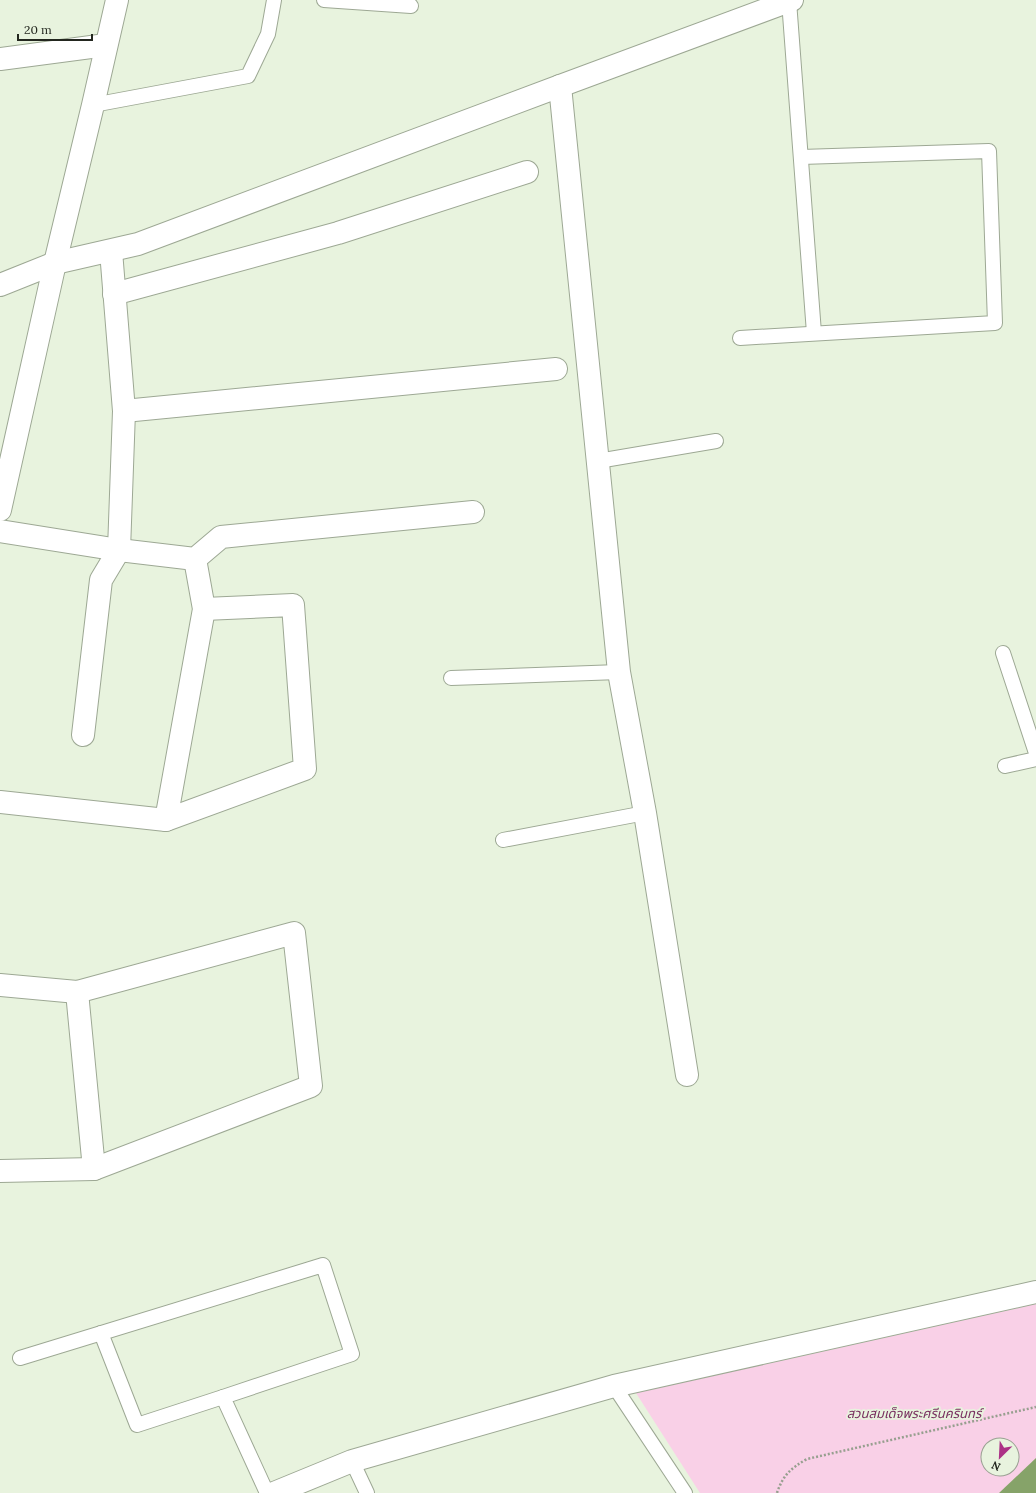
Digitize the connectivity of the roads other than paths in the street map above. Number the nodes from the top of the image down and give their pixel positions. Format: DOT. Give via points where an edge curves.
graph roads {
  1 [pos="117,0"];
  2 [pos="274,0"];
  3 [pos="324,0"];
  4 [pos="791,0"];
  5 [pos="411,6"];
  6 [pos="106,45"];
  7 [pos="0,60"];
  8 [pos="560,86"];
  9 [pos="93,106"];
  10 [pos="801,157"];
  11 [pos="527,172"];
  12 [pos="111,251"];
  13 [pos="55,263"];
  14 [pos="0,285"];
  15 [pos="114,294"];
  16 [pos="814,333"];
  17 [pos="740,338"];
  18 [pos="556,369"];
  19 [pos="124,411"];
  20 [pos="716,441"];
  21 [pos="598,461"];
  22 [pos="1,505"];
  23 [pos="473,512"];
  24 [pos="0,531"];
  25 [pos="119,550"];
  26 [pos="195,560"];
  27 [pos="204,609"];
  28 [pos="1003,653"];
  29 [pos="619,672"];
  30 [pos="451,678"];
  31 [pos="83,734"];
  32 [pos="1036,753"];
  33 [pos="1036,759"];
  34 [pos="1005,766"];
  35 [pos="0,802"];
  36 [pos="646,813"];
  37 [pos="166,820"];
  38 [pos="503,840"];
  39 [pos="0,985"];
  40 [pos="77,992"];
  41 [pos="686,1075"];
  42 [pos="94,1169"];
  43 [pos="0,1172"];
  44 [pos="1036,1292"];
  45 [pos="100,1334"];
  46 [pos="20,1358"];
  47 [pos="614,1386"];
  48 [pos="223,1397"];
  49 [pos="352,1461"];
  50 [pos="267,1493"];
  51 [pos="274,1493"];
  52 [pos="367,1493"];
  53 [pos="685,1493"];
  1 -- 6 [label="street"];
  2 -- 9 [label="lane" via="268,34 248,76"];
  3 -- 5 [label="lane"];
  4 -- 8 [label="street"];
  4 -- 10 [label="lane"];
  6 -- 7 [label="street"];
  6 -- 9 [label="street"];
  8 -- 12 [label="street" via="138,244"];
  8 -- 21 [label="street"];
  9 -- 13 [label="street"];
  10 -- 16 [label="lane"];
  10 -- 16 [label="lane" via="989,151 995,323"];
  11 -- 15 [label="street" via="338,233"];
  12 -- 13 [label="street"];
  12 -- 15 [label="street"];
  13 -- 14 [label="street"];
  13 -- 22 [label="street"];
  15 -- 19 [label="street"];
  16 -- 17 [label="lane"];
  18 -- 19 [label="street"];
  19 -- 25 [label="street"];
  20 -- 21 [label="lane"];
  21 -- 29 [label="street"];
  23 -- 26 [label="street" via="221,537"];
  24 -- 25 [label="street"];
  25 -- 26 [label="street"];
  25 -- 31 [label="street" via="101,580"];
  26 -- 27 [label="street"];
  27 -- 37 [label="street"];
  27 -- 37 [label="street" via="293,605 305,769"];
  28 -- 32 [label="lane"];
  29 -- 30 [label="lane"];
  29 -- 36 [label="street"];
  33 -- 34 [label="lane"];
  35 -- 37 [label="street"];
  36 -- 38 [label="lane"];
  36 -- 41 [label="street"];
  39 -- 40 [label="street"];
  40 -- 42 [label="street"];
  40 -- 42 [label="street" via="294,933 311,1086"];
  42 -- 43 [label="street"];
  44 -- 47 [label="street"];
  45 -- 46 [label="lane"];
  45 -- 48 [label="lane" via="137,1425"];
  45 -- 48 [label="lane" via="323,1265 352,1354"];
  47 -- 49 [label="street"];
  47 -- 53 [label="lane"];
  48 -- 50 [label="lane"];
  49 -- 51 [label="street"];
  49 -- 52 [label="lane"];
}
